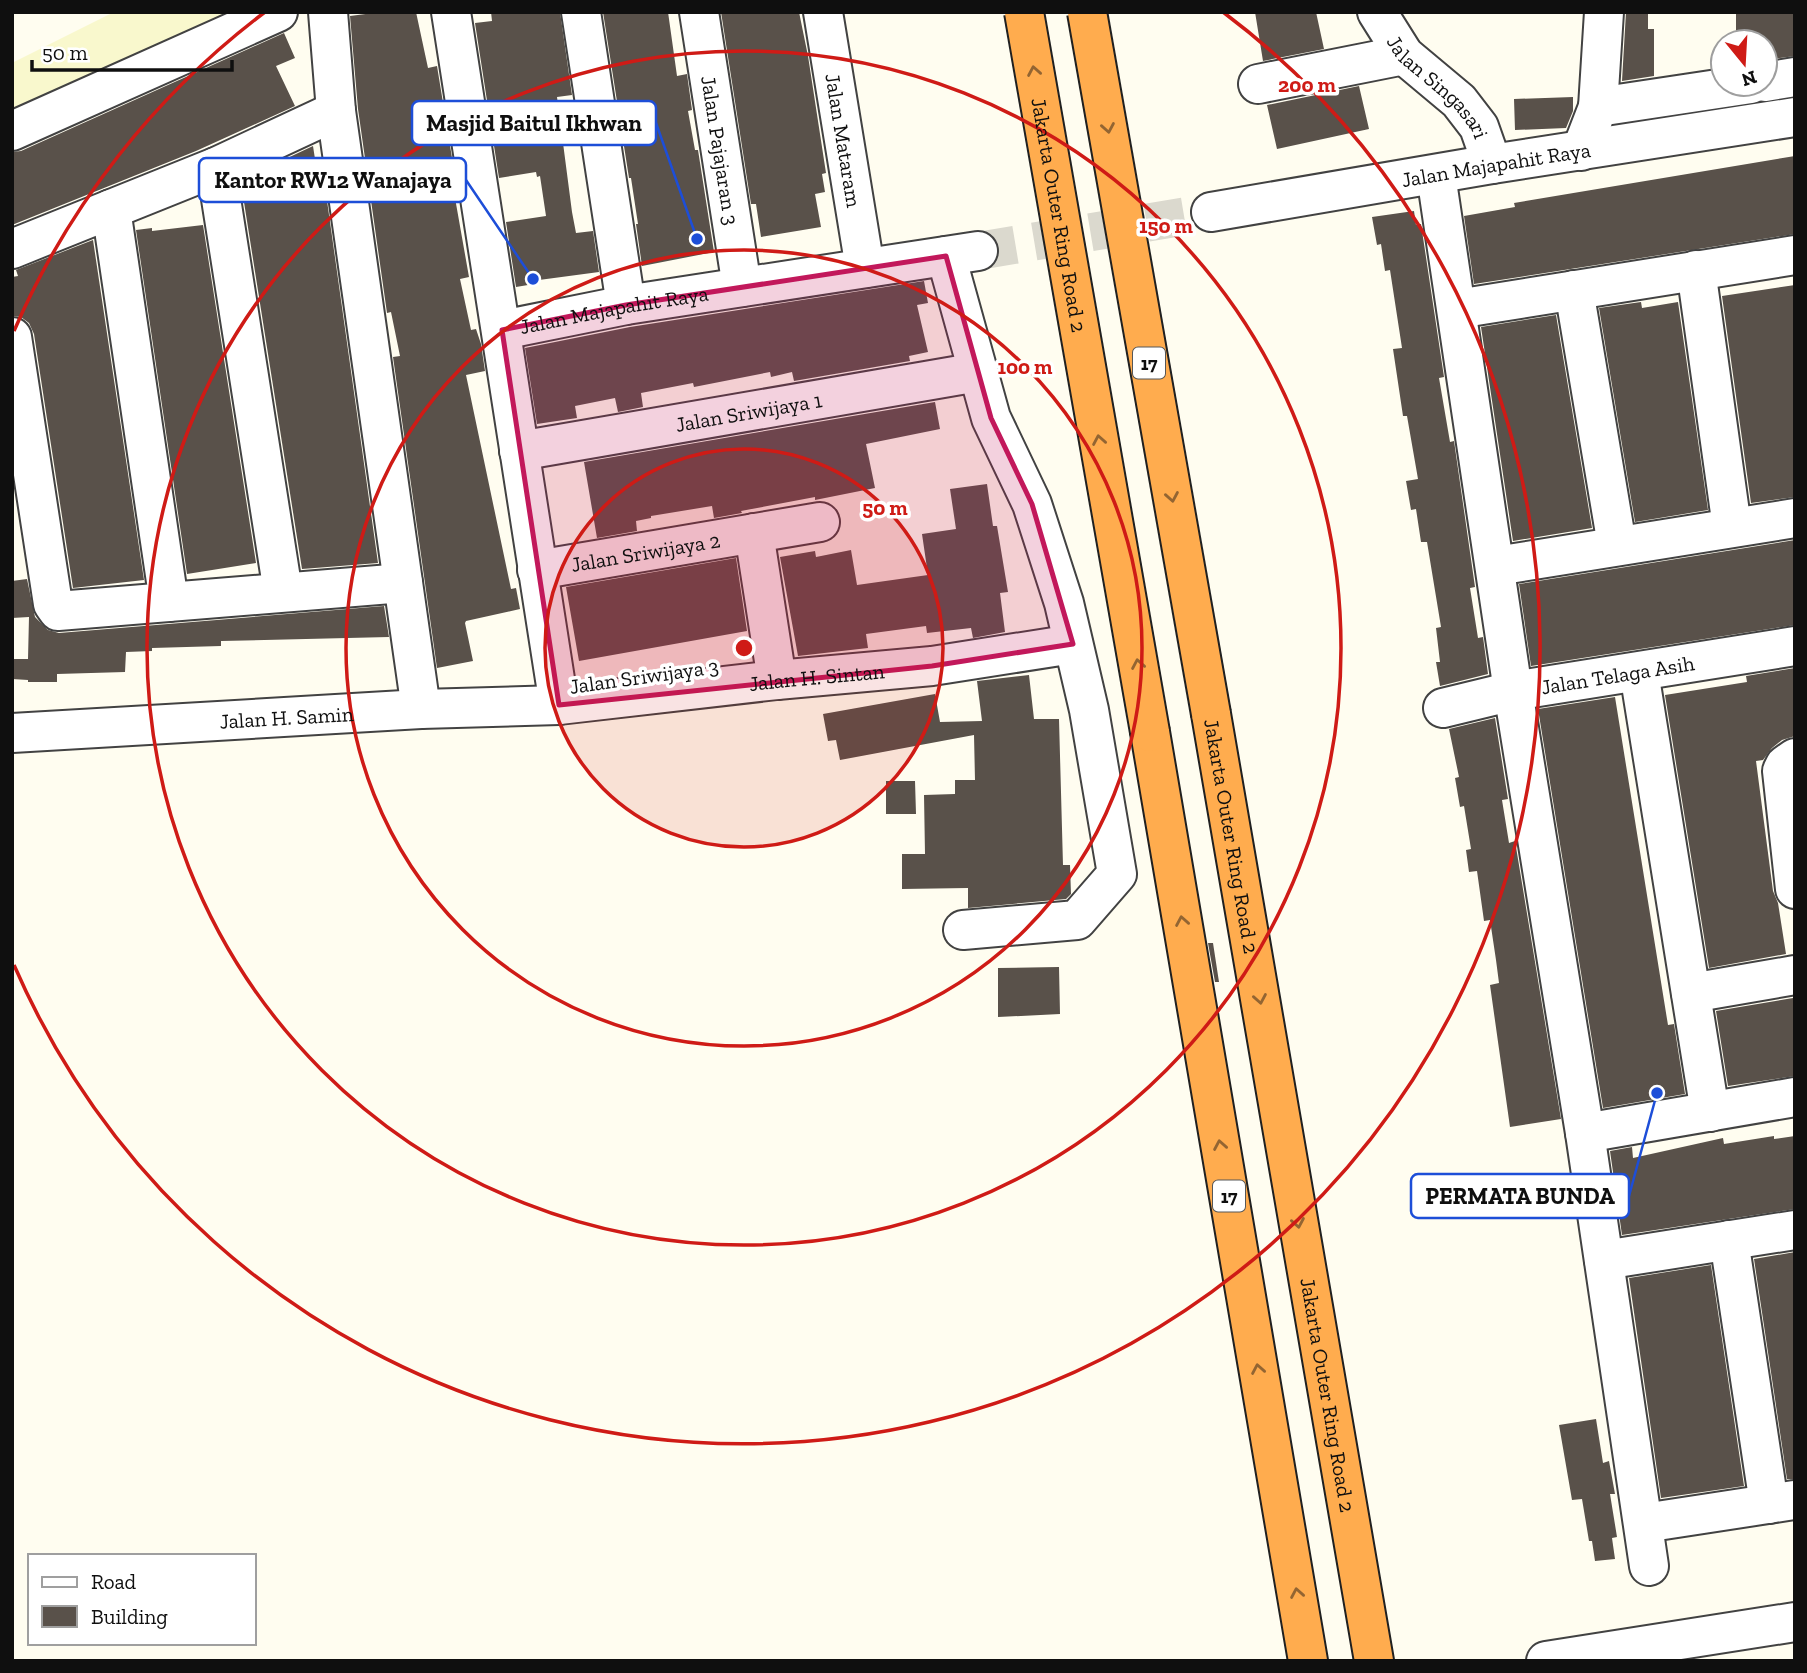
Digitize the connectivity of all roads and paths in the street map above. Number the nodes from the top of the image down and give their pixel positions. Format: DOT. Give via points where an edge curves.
graph roads {
  1 [pos="278,12"];
  2 [pos="328,12"];
  3 [pos="451,12"];
  4 [pos="581,12"];
  5 [pos="699,12"];
  6 [pos="822,12"];
  7 [pos="1024,12"];
  8 [pos="1087,12"];
  9 [pos="1377,12"];
  10 [pos="1604,12"];
  11 [pos="1404,55"];
  12 [pos="1258,84"];
  13 [pos="1709,90"];
  14 [pos="1598,107"];
  15 [pos="336,111"];
  16 [pos="1795,117"];
  17 [pos="12,131"];
  18 [pos="1581,151"];
  19 [pos="1492,164"];
  20 [pos="216,167"];
  21 [pos="1436,175"];
  22 [pos="110,209"];
  23 [pos="1211,212"];
  24 [pos="12,249"];
  25 [pos="1795,255"];
  26 [pos="865,268"];
  27 [pos="1696,270"];
  28 [pos="742,287"];
  29 [pos="1574,290"];
  30 [pos="626,305"];
  31 [pos="1457,309"];
  32 [pos="502,330"];
  33 [pos="12,337"];
  34 [pos="978,372"];
  35 [pos="519,451"];
  36 [pos="1795,517"];
  37 [pos="820,522"];
  38 [pos="1732,527"];
  39 [pos="754,533"];
  40 [pos="1617,545"];
  41 [pos="1496,566"];
  42 [pos="537,570"];
  43 [pos="403,583"];
  44 [pos="283,593"];
  45 [pos="169,602"];
  46 [pos="1073,644"];
  47 [pos="1795,646"];
  48 [pos="775,668"];
  49 [pos="1639,672"];
  50 [pos="1513,691"];
  51 [pos="557,697"];
  52 [pos="1443,708"];
  53 [pos="421,709"];
  54 [pos="12,733"];
  55 [pos="1795,758"];
  56 [pos="1794,874"];
  57 [pos="963,930"];
  58 [pos="1795,975"];
  59 [pos="1691,993"];
  60 [pos="1795,1097"];
  61 [pos="1710,1112"];
  62 [pos="1585,1133"];
  63 [pos="1795,1230"];
  64 [pos="1729,1240"];
  65 [pos="1604,1260"];
  66 [pos="1782,1502"];
  67 [pos="1644,1523"];
  68 [pos="1649,1566"];
  69 [pos="1795,1622"];
  70 [pos="1308,1661"];
  71 [pos="1374,1661"];
  72 [pos="1546,1661"];
  1 -- 17 [label="street"];
  2 -- 15 [label="street"];
  3 -- 32 [label="street"];
  4 -- 30 [label="street"];
  5 -- 28 [label="street, Jalan Pajajaran 3"];
  6 -- 26 [label="street, Jalan Mataram"];
  70 -- 7 [label="highway, Jakarta Outer Ring Road 2 / 17, one-way, bridge"];
  8 -- 71 [label="highway, Jakarta Outer Ring Road 2 / 17, one-way, bridge"];
  9 -- 11 [label="street, Jalan Singasari"];
  10 -- 14 [label="street"];
  11 -- 12 [label="street"];
  11 -- 19 [label="street, Jalan Singasari" via="1459,101 1479,127"];
  13 -- 14 [label="street, Jalan Majapahit Raya"];
  14 -- 18 [label="street, Jalan Majapahit Raya"];
  15 -- 20 [label="street"];
  15 -- 43 [label="street"];
  16 -- 18 [label="street"];
  18 -- 19 [label="street, Jalan Majapahit Raya"];
  19 -- 21 [label="street, Jalan Majapahit Raya"];
  20 -- 22 [label="street"];
  20 -- 44 [label="street"];
  21 -- 23 [label="street, Jalan Majapahit Raya"];
  21 -- 31 [label="street"];
  22 -- 24 [label="street"];
  22 -- 45 [label="street"];
  25 -- 27 [label="street"];
  26 -- 28 [label="street, Jalan Majapahit Raya"];
  26 -- 34 [label="street, Jalan Majapahit Raya" via="962,254"];
  27 -- 29 [label="street"];
  27 -- 38 [label="street"];
  28 -- 30 [label="street, Jalan Majapahit Raya"];
  29 -- 31 [label="street"];
  29 -- 40 [label="street"];
  30 -- 32 [label="street, Jalan Majapahit Raya"];
  31 -- 41 [label="street"];
  32 -- 35 [label="street, Jalan Majapahit Raya"];
  33 -- 45 [label="street" via="55,609"];
  34 -- 35 [label="street, Jalan Sriwijaya 1"];
  34 -- 46 [label="street" via="991,418 1031,504"];
  35 -- 42 [label="street, Jalan Majapahit Raya"];
  36 -- 38 [label="street"];
  37 -- 39 [label="street, Jalan Sriwijaya 2"];
  38 -- 40 [label="street"];
  39 -- 42 [label="street, Jalan Sriwijaya 2"];
  39 -- 48 [label="street"];
  40 -- 41 [label="street"];
  41 -- 50 [label="street"];
  42 -- 51 [label="street, Jalan Majapahit Raya"];
  43 -- 44 [label="street"];
  43 -- 53 [label="street"];
  44 -- 45 [label="street"];
  46 -- 48 [label="street, Jalan H. Sintan" via="932,666"];
  46 -- 57 [label="street" via="1117,874 1077,920"];
  47 -- 49 [label="street, Jalan Telaga Asih"];
  48 -- 51 [label="street, Jalan Sriwijaya 3"];
  49 -- 50 [label="street, Jalan Telaga Asih"];
  49 -- 59 [label="street"];
  50 -- 52 [label="street, Jalan Telaga Asih"];
  50 -- 62 [label="street"];
  51 -- 53 [label="street, Jalan H. Samin"];
  53 -- 54 [label="street, Jalan H. Samin"];
  55 -- 56 [label="street" via="1782,771"];
  58 -- 59 [label="street"];
  59 -- 61 [label="street"];
  60 -- 61 [label="street"];
  61 -- 62 [label="street"];
  62 -- 65 [label="street"];
  63 -- 64 [label="street"];
  64 -- 65 [label="street"];
  64 -- 66 [label="street"];
  65 -- 67 [label="street"];
  66 -- 67 [label="street"];
  67 -- 68 [label="street"];
  69 -- 72 [label="street"];
}
